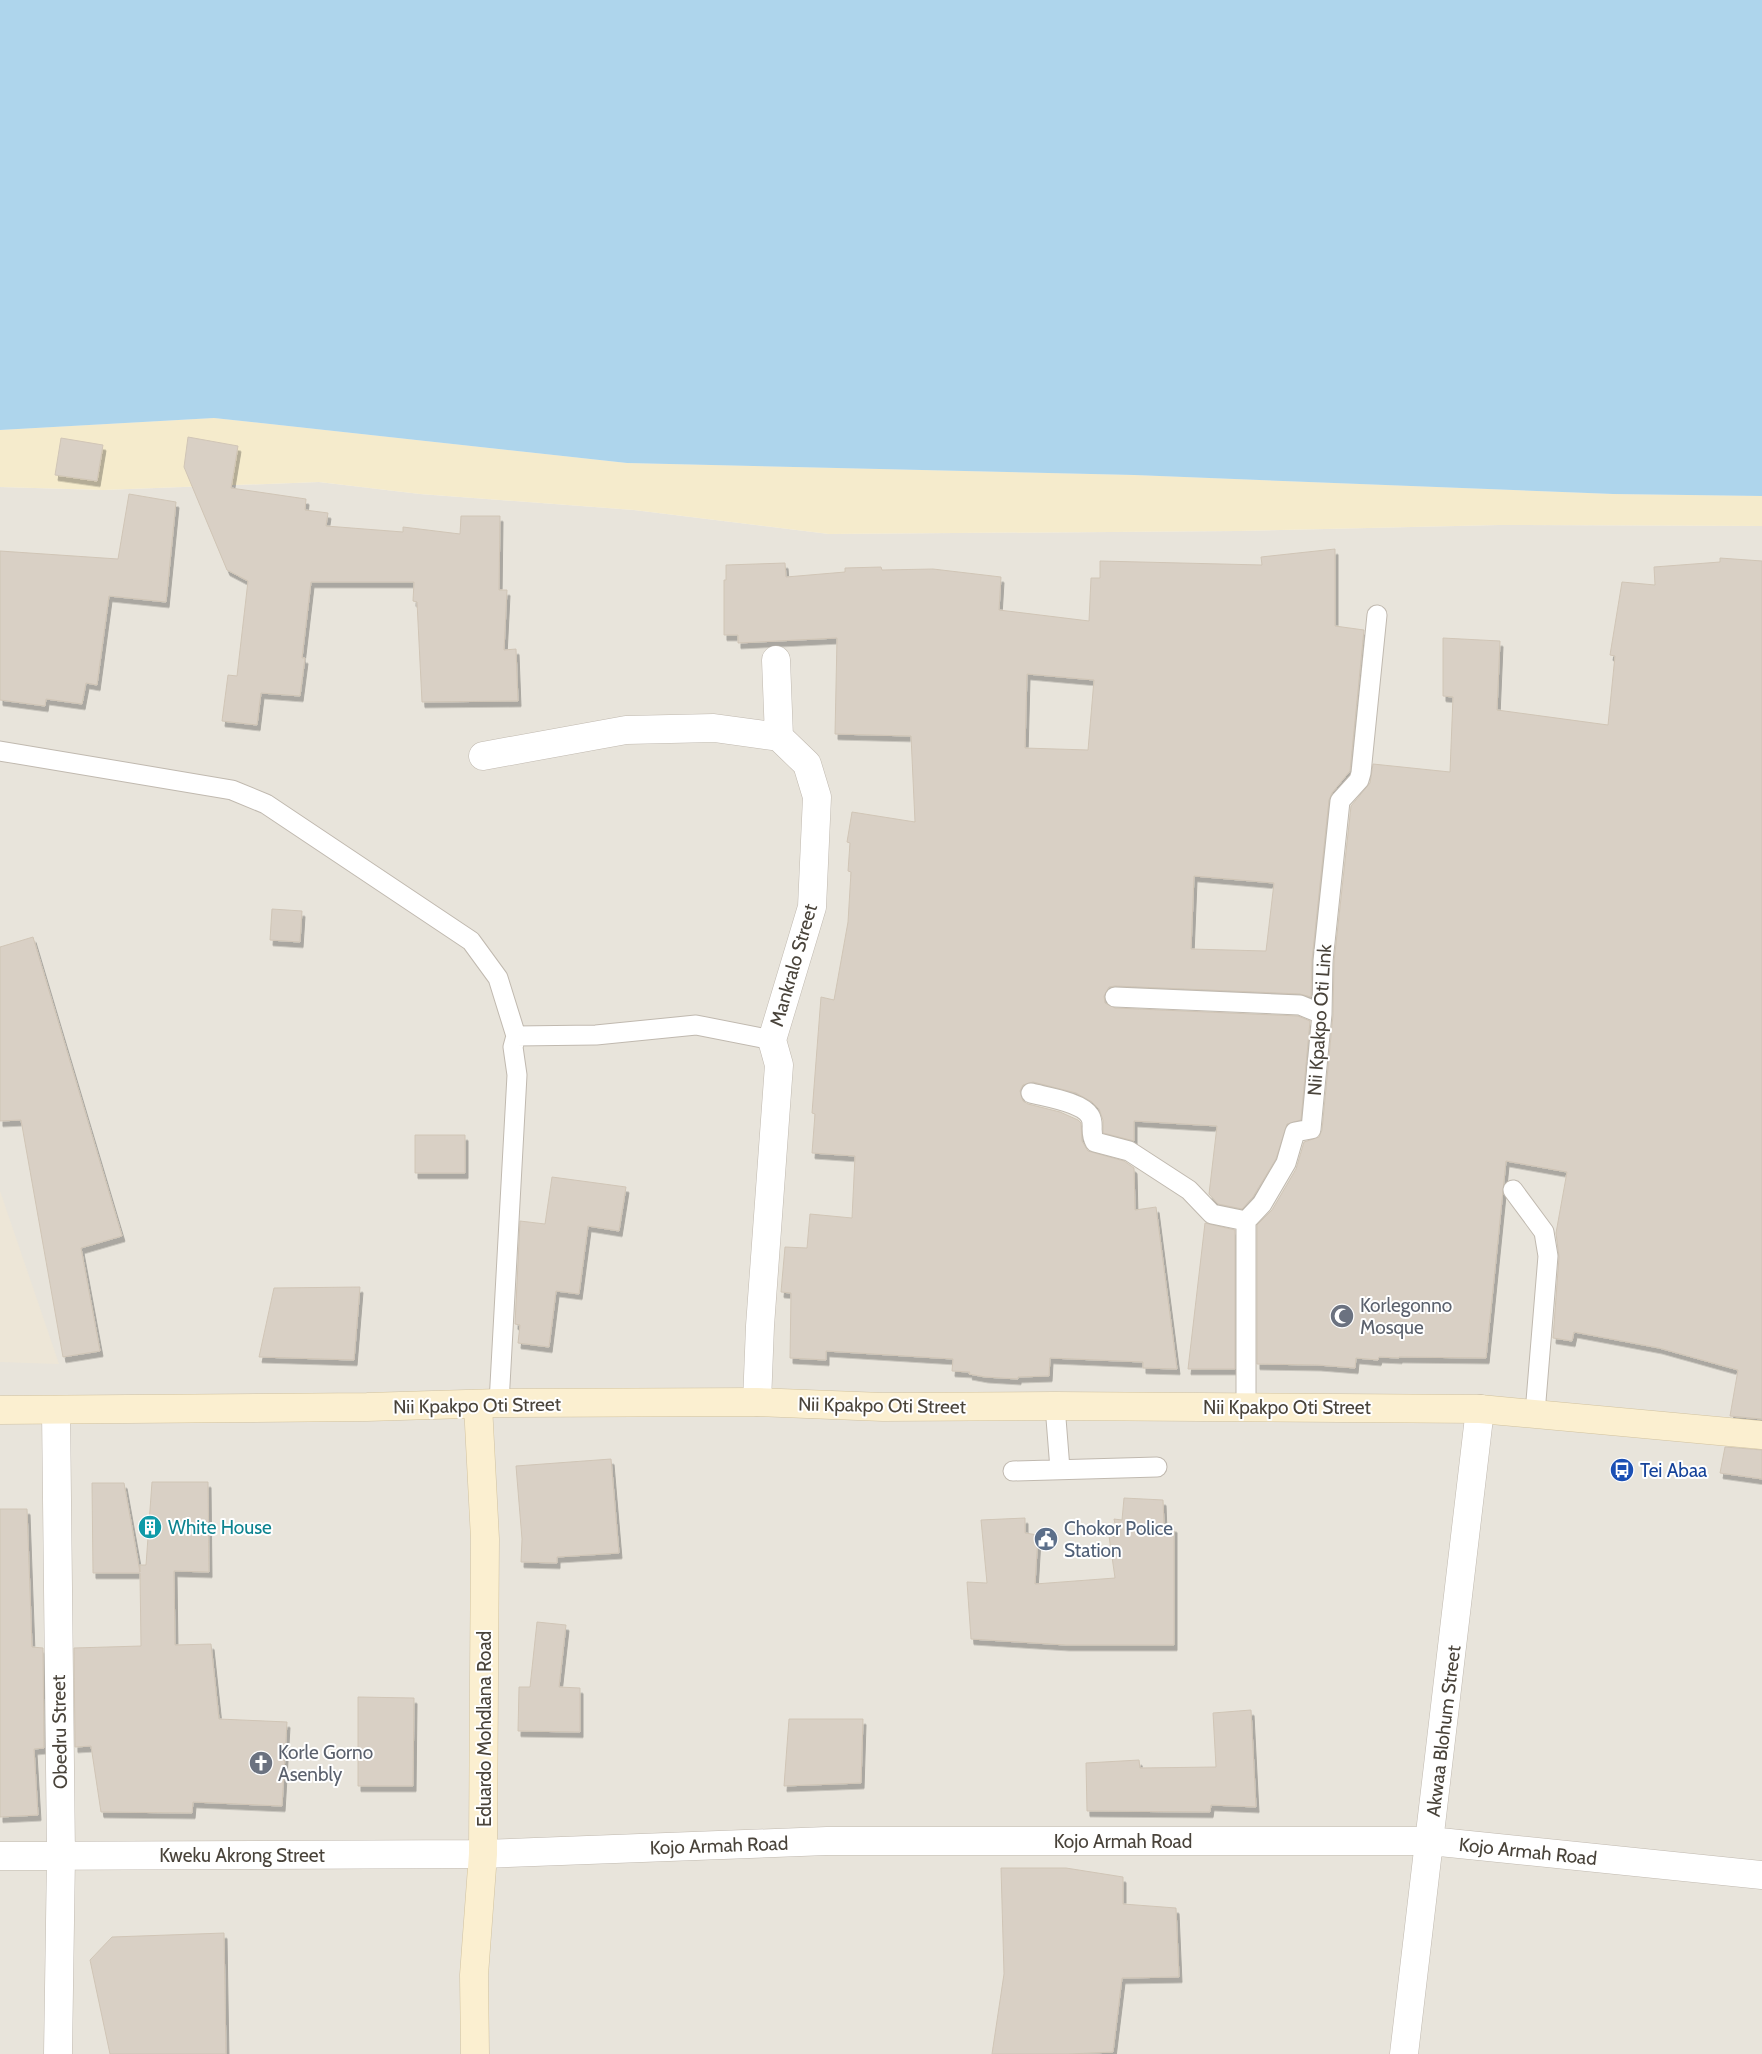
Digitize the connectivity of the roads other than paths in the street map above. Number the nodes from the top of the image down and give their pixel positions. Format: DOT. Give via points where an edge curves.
graph roads {
  1 [pos="1378,615"];
  2 [pos="776,660"];
  3 [pos="778,737"];
  4 [pos="0,751"];
  5 [pos="483,756"];
  6 [pos="1115,997"];
  7 [pos="1322,1014"];
  8 [pos="516,1036"];
  9 [pos="772,1040"];
  10 [pos="1031,1093"];
  11 [pos="1513,1190"];
  12 [pos="1246,1221"];
  13 [pos="757,1402"];
  14 [pos="488,1404"];
  15 [pos="1055,1406"];
  16 [pos="1246,1407"];
  17 [pos="1480,1409"];
  18 [pos="0,1410"];
  19 [pos="56,1410"];
  20 [pos="1535,1413"];
  21 [pos="1762,1435"];
  22 [pos="1157,1467"];
  23 [pos="1060,1469"];
  24 [pos="1013,1471"];
  25 [pos="1430,1841"];
  26 [pos="483,1854"];
  27 [pos="0,1856"];
  28 [pos="61,1856"];
  29 [pos="1762,1875"];
  30 [pos="58,2054"];
  31 [pos="475,2054"];
  32 [pos="1404,2054"];
  1 -- 7 [label="lane, Nii Kpakpo Oti Link" via="1361,773 1359,780 1340,801 1323,961"];
  2 -- 3 [label="street"];
  3 -- 5 [label="street" via="714,728 626,730"];
  3 -- 9 [label="street, Mankralo Street" via="807,764 817,797 812,907"];
  4 -- 8 [label="lane" via="232,790 266,804 471,941 498,978"];
  6 -- 7 [label="lane" via="1300,1005"];
  7 -- 12 [label="lane, Nii Kpakpo Oti Link" via="1312,1129 1295,1132 1286,1163 1262,1204"];
  8 -- 9 [label="lane" via="596,1035 696,1025"];
  8 -- 14 [label="lane" via="513,1047 517,1075"];
  9 -- 13 [label="street, Mankralo Street" via="779,1065"];
  10 -- 12 [label="lane" via="1080,1106 1092,1121 1091,1136 1095,1142 1129,1151 1189,1190 1212,1214"];
  11 -- 20 [label="lane" via="1544,1232 1548,1256"];
  12 -- 16 [label="lane"];
  13 -- 14 [label="street, Nii Kpakpo Oti Street"];
  13 -- 15 [label="street, Nii Kpakpo Oti Street" via="883,1407"];
  14 -- 19 [label="street, Nii Kpakpo Oti Street"];
  14 -- 26 [label="street, Eduardo Mohdlana Road"];
  15 -- 16 [label="street, Nii Kpakpo Oti Street"];
  15 -- 23 [label="lane"];
  16 -- 17 [label="street, Nii Kpakpo Oti Street"];
  17 -- 20 [label="street, Nii Kpakpo Oti Street"];
  17 -- 25 [label="street, Akwaa Blohum Street"];
  18 -- 19 [label="street, Nii Kpakpo Oti Street"];
  19 -- 28 [label="street, Obedru Street"];
  20 -- 21 [label="street, Nii Kpakpo Oti Street"];
  22 -- 23 [label="lane"];
  23 -- 24 [label="lane"];
  25 -- 26 [label="street, Kojo Armah Road" via="827,1841"];
  25 -- 29 [label="street, Kojo Armah Road"];
  25 -- 32 [label="street, Akwaa Blohum Street"];
  26 -- 28 [label="street, Kweku Akrong Street"];
  26 -- 31 [label="street, Eduardo Mohdlana Road" via="474,1975"];
  27 -- 28 [label="street, Kweku Akrong Street"];
  28 -- 30 [label="street, Obedru Street"];
}
